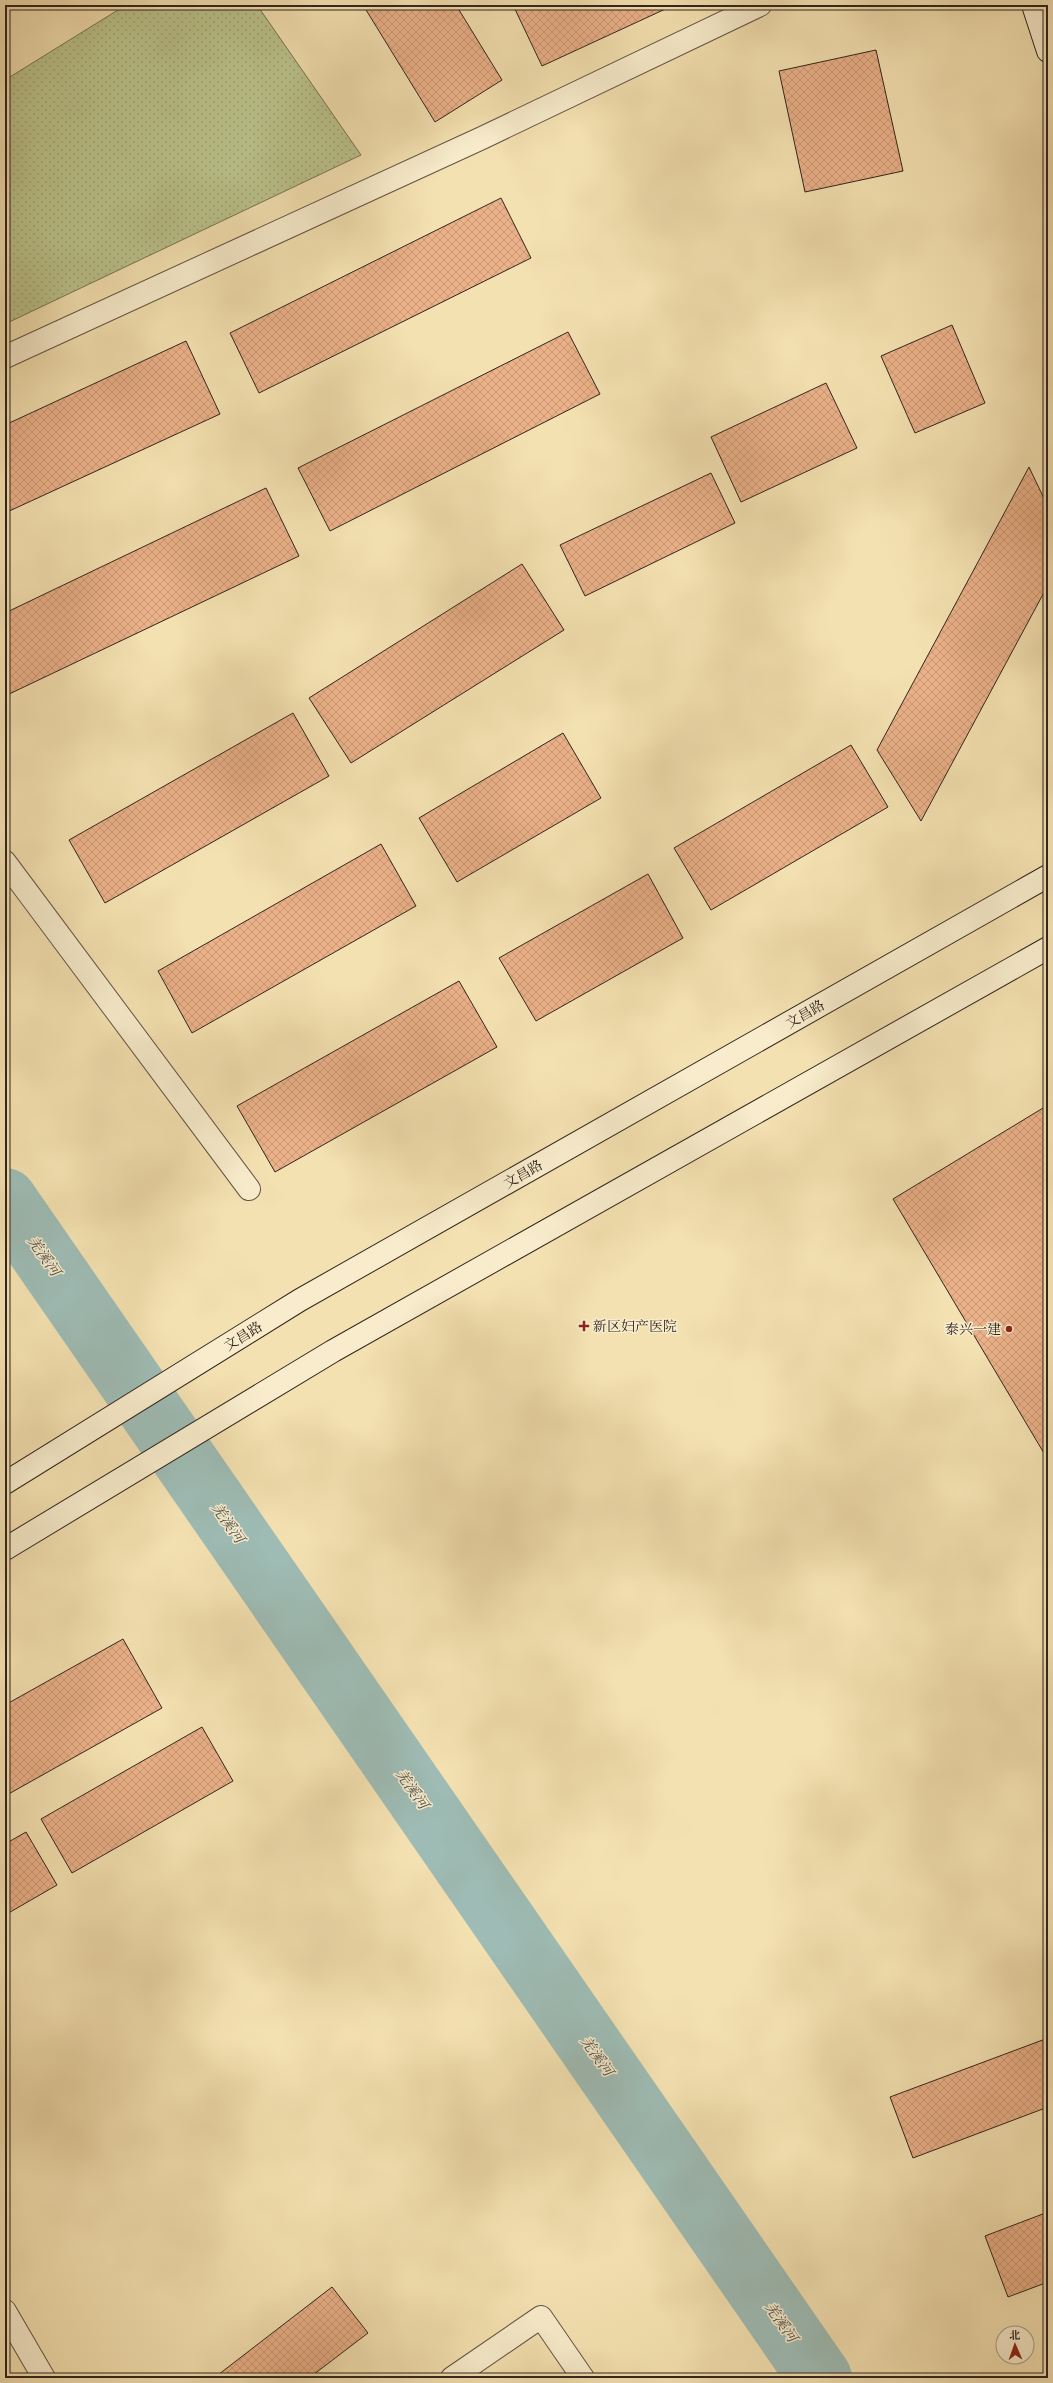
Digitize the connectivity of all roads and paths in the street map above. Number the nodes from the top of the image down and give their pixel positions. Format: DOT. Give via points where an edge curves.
graph roads {
  1 [pos="760,5"];
  2 [pos="1033,5"];
  3 [pos="1048,51"];
  4 [pos="5,357"];
  5 [pos="5,862"];
  6 [pos="1048,876"];
  7 [pos="1048,948"];
  8 [pos="249,1189"];
  9 [pos="5,1483"];
  10 [pos="5,1549"];
  11 [pos="5,2311"];
  12 [pos="44,2378"];
  13 [pos="452,2378"];
  14 [pos="583,2378"];
  1 -- 4 [label="main road" via="475,141"];
  2 -- 3 [label="main road"];
  5 -- 8 [label="main road"];
  6 -- 9 [label="main road, 文昌路" via="300,1300"];
  7 -- 10 [label="main road" via="334,1351"];
  11 -- 12 [label="main road"];
  13 -- 14 [label="main road" via="541,2316"];
}
